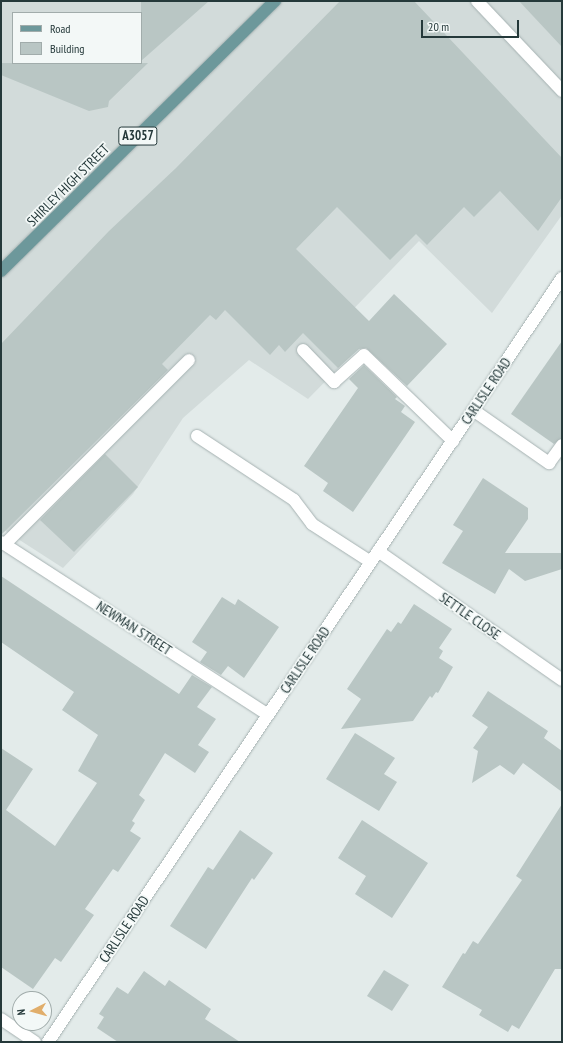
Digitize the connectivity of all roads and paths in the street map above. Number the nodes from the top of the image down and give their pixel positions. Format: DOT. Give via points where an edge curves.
graph roads {
  1 [pos="274,1"];
  2 [pos="477,1"];
  3 [pos="562,91"];
  4 [pos="1,271"];
  5 [pos="562,278"];
  6 [pos="303,350"];
  7 [pos="189,360"];
  8 [pos="473,410"];
  9 [pos="197,436"];
  10 [pos="452,441"];
  11 [pos="562,445"];
  12 [pos="3,543"];
  13 [pos="378,551"];
  14 [pos="371,562"];
  15 [pos="562,680"];
  16 [pos="268,715"];
  17 [pos="1,1019"];
  18 [pos="35,1042"];
  19 [pos="48,1042"];
  1 -- 4 [label="main road, SHIRLEY HIGH STREET / A3057"];
  2 -- 3 [label="street"];
  5 -- 8 [label="street, CARLISLE ROAD"];
  6 -- 10 [label="street" via="334,382 364,355"];
  7 -- 12 [label="street"];
  8 -- 10 [label="street, CARLISLE ROAD"];
  8 -- 11 [label="street" via="549,463"];
  9 -- 14 [label="street" via="294,500 312,524"];
  10 -- 13 [label="street, CARLISLE ROAD"];
  12 -- 16 [label="street, NEWMAN STREET"];
  13 -- 14 [label="street, CARLISLE ROAD"];
  13 -- 15 [label="street, SETTLE CLOSE"];
  14 -- 16 [label="street, CARLISLE ROAD"];
  16 -- 19 [label="street, CARLISLE ROAD"];
  17 -- 18 [label="street"];
}
